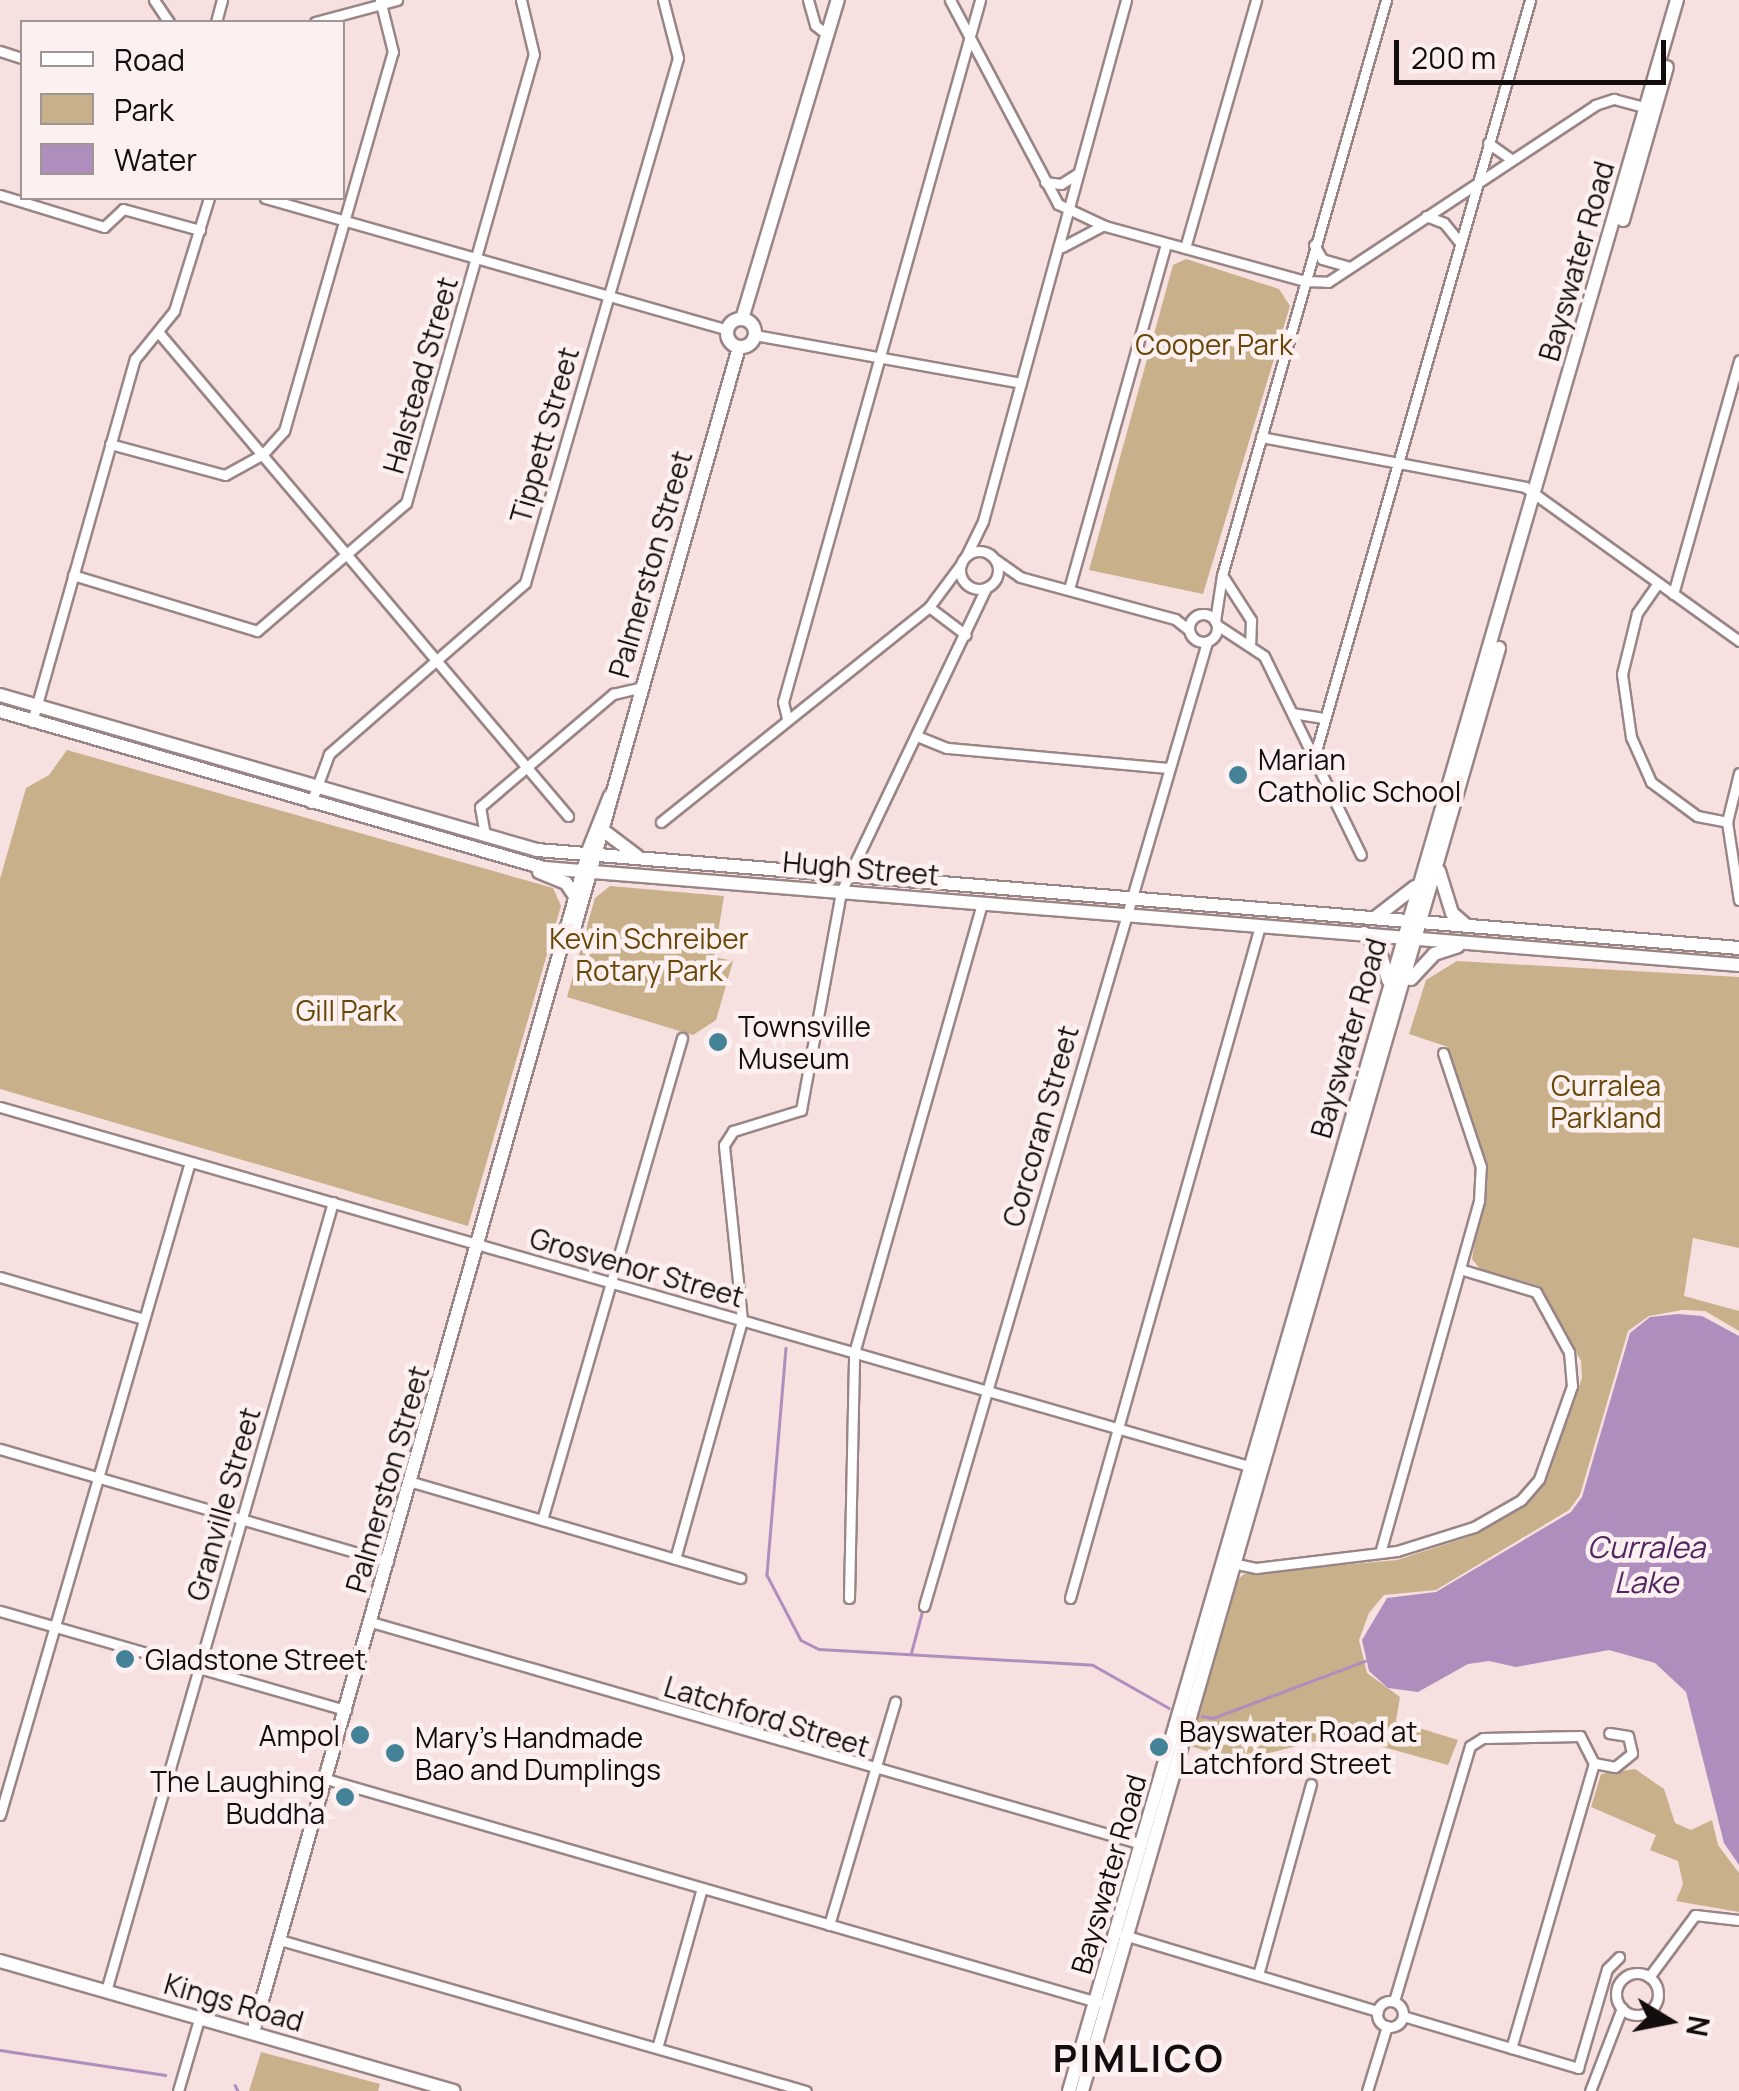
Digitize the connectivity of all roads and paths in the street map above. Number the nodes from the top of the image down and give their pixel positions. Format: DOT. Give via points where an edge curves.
graph roads {
  1 [pos="397,0"];
  2 [pos="521,0"];
  3 [pos="664,0"];
  4 [pos="808,0"];
  5 [pos="838,0"];
  6 [pos="950,0"];
  7 [pos="980,0"];
  8 [pos="1126,0"];
  9 [pos="1256,0"];
  10 [pos="1386,0"];
  11 [pos="1530,0"];
  12 [pos="1678,0"];
  13 [pos="1686,0"];
  14 [pos="381,2"];
  15 [pos="322,20"];
  16 [pos="828,35"];
  17 [pos="969,37"];
  18 [pos="1650,109"];
  19 [pos="1488,143"];
  20 [pos="1512,160"];
  21 [pos="1077,174"];
  22 [pos="1044,182"];
  23 [pos="1478,182"];
  24 [pos="0,195"];
  25 [pos="124,200"];
  26 [pos="208,200"];
  27 [pos="272,200"];
  28 [pos="122,209"];
  29 [pos="1068,212"];
  30 [pos="1426,216"];
  31 [pos="346,221"];
  32 [pos="1105,226"];
  33 [pos="200,230"];
  34 [pos="1460,243"];
  35 [pos="1166,244"];
  36 [pos="1314,245"];
  37 [pos="1062,247"];
  38 [pos="1184,248"];
  39 [pos="477,260"];
  40 [pos="1350,268"];
  41 [pos="1304,281"];
  42 [pos="606,298"];
  43 [pos="742,319"];
  44 [pos="727,330"];
  45 [pos="159,332"];
  46 [pos="754,335"];
  47 [pos="739,346"];
  48 [pos="875,360"];
  49 [pos="1739,360"];
  50 [pos="1021,383"];
  51 [pos="1261,437"];
  52 [pos="110,444"];
  53 [pos="263,454"];
  54 [pos="1395,464"];
  55 [pos="1538,498"];
  56 [pos="983,521"];
  57 [pos="992,556"];
  58 [pos="346,558"];
  59 [pos="963,560"];
  60 [pos="73,575"];
  61 [pos="1222,575"];
  62 [pos="1020,576"];
  63 [pos="1658,583"];
  64 [pos="969,586"];
  65 [pos="990,586"];
  66 [pos="1069,589"];
  67 [pos="1673,594"];
  68 [pos="942,596"];
  69 [pos="1216,598"];
  70 [pos="974,606"];
  71 [pos="929,607"];
  72 [pos="1197,615"];
  73 [pos="1175,619"];
  74 [pos="1216,623"];
  75 [pos="1191,634"];
  76 [pos="966,635"];
  77 [pos="1209,641"];
  78 [pos="1247,641"];
  79 [pos="1739,642"];
  80 [pos="1198,658"];
  81 [pos="434,661"];
  82 [pos="640,688"];
  83 [pos="0,695"];
  84 [pos="36,708"];
  85 [pos="0,711"];
  86 [pos="1292,714"];
  87 [pos="788,718"];
  88 [pos="1324,718"];
  89 [pos="32,722"];
  90 [pos="917,736"];
  91 [pos="1314,758"];
  92 [pos="527,767"];
  93 [pos="1166,768"];
  94 [pos="1739,773"];
  95 [pos="313,795"];
  96 [pos="610,796"];
  97 [pos="568,816"];
  98 [pos="661,822"];
  99 [pos="1727,822"];
  100 [pos="604,832"];
  101 [pos="486,837"];
  102 [pos="593,855"];
  103 [pos="1361,855"];
  104 [pos="645,860"];
  105 [pos="529,865"];
  106 [pos="1438,868"];
  107 [pos="588,870"];
  108 [pos="852,877"];
  109 [pos="1419,882"];
  110 [pos="841,892"];
  111 [pos="576,898"];
  112 [pos="1739,900"];
  113 [pos="1129,901"];
  114 [pos="982,903"];
  115 [pos="1124,916"];
  116 [pos="1260,926"];
  117 [pos="1366,926"];
  118 [pos="1469,927"];
  119 [pos="1406,929"];
  120 [pos="1421,931"];
  121 [pos="568,939"];
  122 [pos="1470,944"];
  123 [pos="1739,948"];
  124 [pos="1739,965"];
  125 [pos="1396,991"];
  126 [pos="682,1038"];
  127 [pos="1443,1053"];
  128 [pos="0,1107"];
  129 [pos="190,1162"];
  130 [pos="333,1202"];
  131 [pos="480,1245"];
  132 [pos="1462,1270"];
  133 [pos="0,1277"];
  134 [pos="612,1283"];
  135 [pos="144,1319"];
  136 [pos="742,1320"];
  137 [pos="854,1353"];
  138 [pos="986,1391"];
  139 [pos="1118,1429"];
  140 [pos="0,1449"];
  141 [pos="1257,1468"];
  142 [pos="99,1478"];
  143 [pos="412,1482"];
  144 [pos="242,1520"];
  145 [pos="542,1520"];
  146 [pos="1380,1553"];
  147 [pos="676,1559"];
  148 [pos="388,1562"];
  149 [pos="1229,1563"];
  150 [pos="740,1578"];
  151 [pos="850,1598"];
  152 [pos="1070,1598"];
  153 [pos="924,1606"];
  154 [pos="0,1610"];
  155 [pos="371,1622"];
  156 [pos="55,1626"];
  157 [pos="200,1668"];
  158 [pos="896,1702"];
  159 [pos="346,1710"];
  160 [pos="1609,1734"];
  161 [pos="1594,1763"];
  162 [pos="872,1771"];
  163 [pos="326,1779"];
  164 [pos="4,1784"];
  165 [pos="1311,1784"];
  166 [pos="0,1815"];
  167 [pos="1148,1846"];
  168 [pos="702,1888"];
  169 [pos="1739,1920"];
  170 [pos="829,1925"];
  171 [pos="1121,1935"];
  172 [pos="280,1940"];
  173 [pos="1619,1958"];
  174 [pos="0,1961"];
  175 [pos="1258,1975"];
  176 [pos="1649,1977"];
  177 [pos="106,1991"];
  178 [pos="1394,2001"];
  179 [pos="1102,2004"];
  180 [pos="1622,2008"];
  181 [pos="1378,2011"];
  182 [pos="1403,2016"];
  183 [pos="199,2019"];
  184 [pos="1387,2026"];
  185 [pos="253,2032"];
  186 [pos="657,2048"];
  187 [pos="1511,2048"];
  188 [pos="178,2091"];
  189 [pos="452,2091"];
  190 [pos="806,2091"];
  191 [pos="1069,2091"];
  192 [pos="1082,2091"];
  193 [pos="1367,2091"];
  194 [pos="1590,2091"];
  1 -- 14 [label="street"];
  2 -- 39 [label="street, Halstead Street" via="534,55"];
  3 -- 42 [label="street, Tippett Street" via="678,58"];
  4 -- 16 [label="street" via="815,25"];
  5 -- 16 [label="main road"];
  6 -- 17 [label="street"];
  7 -- 17 [label="street"];
  8 -- 21 [label="street"];
  9 -- 38 [label="street"];
  10 -- 36 [label="street"];
  11 -- 19 [label="street"];
  12 -- 18 [label="main road, Bayswater Road"];
  13 -- 18 [label="main road, Bayswater Road"];
  14 -- 15 [label="street"];
  14 -- 31 [label="street" via="393,52"];
  16 -- 43 [label="main road"];
  17 -- 22 [label="street"];
  17 -- 48 [label="street"];
  18 -- 20 [label="street" via="1602,102"];
  18 -- 55 [label="main road, Bayswater Road"];
  19 -- 20 [label="street"];
  19 -- 23 [label="street"];
  20 -- 23 [label="street"];
  21 -- 22 [label="street" via="1061,184"];
  21 -- 29 [label="street"];
  22 -- 29 [label="street"];
  23 -- 30 [label="street"];
  23 -- 34 [label="street"];
  24 -- 28 [label="street" via="104,226"];
  25 -- 28 [label="street"];
  26 -- 33 [label="street"];
  27 -- 31 [label="street"];
  28 -- 33 [label="street"];
  29 -- 32 [label="street"];
  29 -- 37 [label="street"];
  30 -- 34 [label="street" via="1444,223"];
  30 -- 40 [label="street"];
  31 -- 39 [label="street"];
  31 -- 53 [label="street" via="284,431"];
  32 -- 35 [label="street"];
  32 -- 37 [label="street"];
  33 -- 45 [label="street" via="174,310"];
  34 -- 54 [label="street"];
  35 -- 38 [label="street"];
  35 -- 66 [label="street"];
  36 -- 40 [label="street" via="1322,259"];
  36 -- 41 [label="street"];
  37 -- 50 [label="street"];
  38 -- 41 [label="street"];
  39 -- 42 [label="street"];
  39 -- 58 [label="street, Halstead Street" via="406,503"];
  40 -- 41 [label="street" via="1328,282"];
  41 -- 51 [label="street"];
  42 -- 44 [label="street"];
  42 -- 81 [label="street, Tippett Street" via="526,583"];
  43 -- 44 [label="main road"];
  43 -- 46 [label="main road"];
  44 -- 47 [label="main road"];
  45 -- 52 [label="street" via="134,360"];
  45 -- 53 [label="street"];
  46 -- 47 [label="main road"];
  46 -- 48 [label="street"];
  47 -- 82 [label="main road, Palmerston Street"];
  48 -- 50 [label="street"];
  48 -- 87 [label="street" via="783,702"];
  49 -- 67 [label="street"];
  50 -- 56 [label="street"];
  51 -- 54 [label="street"];
  51 -- 61 [label="street"];
  52 -- 53 [label="street" via="225,475"];
  52 -- 60 [label="street"];
  53 -- 58 [label="street"];
  54 -- 55 [label="street" via="1525,487"];
  54 -- 88 [label="street"];
  55 -- 63 [label="street"];
  55 -- 106 [label="main road, Bayswater Road"];
  55 -- 109 [label="main road, Bayswater Road"];
  56 -- 57 [label="street"];
  56 -- 59 [label="street"];
  57 -- 59 [label="street"];
  57 -- 62 [label="street"];
  57 -- 65 [label="street"];
  58 -- 60 [label="street, Halstead Street" via="257,631"];
  58 -- 81 [label="street"];
  59 -- 64 [label="street"];
  59 -- 68 [label="street"];
  60 -- 84 [label="street"];
  61 -- 69 [label="street"];
  61 -- 78 [label="street" via="1251,620"];
  62 -- 65 [label="street"];
  62 -- 66 [label="street"];
  63 -- 67 [label="street"];
  63 -- 99 [label="street" via="1637,613 1622,674 1630,737 1651,782 1697,816"];
  64 -- 65 [label="street"];
  64 -- 68 [label="street"];
  64 -- 70 [label="street"];
  65 -- 70 [label="street"];
  66 -- 73 [label="street"];
  67 -- 79 [label="street"];
  68 -- 71 [label="street"];
  69 -- 72 [label="street"];
  69 -- 74 [label="street"];
  70 -- 76 [label="street"];
  71 -- 76 [label="street"];
  71 -- 87 [label="street"];
  72 -- 73 [label="street"];
  72 -- 74 [label="street"];
  72 -- 75 [label="street"];
  73 -- 75 [label="street"];
  74 -- 77 [label="street, Corcoran Street"];
  74 -- 78 [label="street"];
  75 -- 77 [label="street"];
  75 -- 80 [label="street"];
  76 -- 90 [label="street"];
  77 -- 78 [label="street"];
  77 -- 80 [label="street, Corcoran Street"];
  78 -- 86 [label="street" via="1264,656"];
  80 -- 93 [label="street, Corcoran Street"];
  81 -- 92 [label="street"];
  81 -- 95 [label="street, Tippett Street" via="329,754"];
  82 -- 92 [label="street" via="613,694"];
  82 -- 96 [label="main road, Palmerston Street"];
  83 -- 84 [label="main road, Hugh Street"];
  84 -- 89 [label="street"];
  84 -- 95 [label="main road, Hugh Street"];
  85 -- 89 [label="main road, Hugh Street"];
  86 -- 88 [label="street"];
  86 -- 91 [label="street"];
  87 -- 98 [label="street"];
  88 -- 91 [label="street"];
  89 -- 95 [label="main road, Hugh Street"];
  90 -- 93 [label="street" via="946,748"];
  90 -- 108 [label="street"];
  91 -- 103 [label="street"];
  92 -- 97 [label="street"];
  92 -- 101 [label="street" via="480,807"];
  93 -- 113 [label="street, Corcoran Street"];
  94 -- 99 [label="street"];
  95 -- 101 [label="main road, Hugh Street"];
  95 -- 105 [label="main road, Hugh Street"];
  96 -- 100 [label="main road, Palmerston Street"];
  96 -- 102 [label="main road, Palmerston Street"];
  99 -- 112 [label="street"];
  100 -- 102 [label="main road, Palmerston Street"];
  100 -- 104 [label="main road"];
  101 -- 102 [label="main road, Hugh Street"];
  102 -- 104 [label="main road, Hugh Street"];
  102 -- 107 [label="main road, Palmerston Street"];
  104 -- 108 [label="main road, Hugh Street"];
  105 -- 107 [label="main road, Hugh Street"];
  105 -- 111 [label="main road" via="566,883"];
  106 -- 118 [label="main road" via="1452,914"];
  106 -- 120 [label="main road, Bayswater Road"];
  107 -- 110 [label="main road, Hugh Street"];
  107 -- 111 [label="main road, Palmerston Street"];
  107 -- 121 [label="main road, Palmerston Street"];
  108 -- 110 [label="street"];
  108 -- 113 [label="main road, Hugh Street"];
  109 -- 117 [label="main road"];
  109 -- 119 [label="main road, Bayswater Road"];
  110 -- 114 [label="main road, Hugh Street"];
  110 -- 136 [label="street" via="801,1110 727,1138"];
  111 -- 121 [label="main road, Palmerston Street"];
  113 -- 115 [label="street, Corcoran Street"];
  113 -- 117 [label="main road, Hugh Street"];
  114 -- 115 [label="main road, Hugh Street"];
  114 -- 137 [label="street"];
  115 -- 116 [label="main road, Hugh Street"];
  115 -- 138 [label="street, Corcoran Street"];
  116 -- 117 [label="main road, Hugh Street"];
  116 -- 139 [label="street"];
  117 -- 119 [label="main road, Hugh Street"];
  117 -- 125 [label="main road"];
  118 -- 120 [label="main road, Hugh Street"];
  118 -- 123 [label="main road, Hugh Street"];
  119 -- 120 [label="main road, Hugh Street"];
  119 -- 125 [label="main road, Bayswater Road"];
  120 -- 122 [label="main road, Hugh Street"];
  120 -- 125 [label="main road, Bayswater Road"];
  121 -- 131 [label="main road, Palmerston Street"];
  122 -- 124 [label="main road, Hugh Street"];
  122 -- 125 [label="main road" via="1426,960"];
  125 -- 141 [label="main road, Bayswater Road"];
  126 -- 134 [label="street"];
  127 -- 132 [label="street" via="1481,1168"];
  128 -- 129 [label="street, Grosvenor Street"];
  129 -- 130 [label="street, Grosvenor Street"];
  129 -- 135 [label="street"];
  130 -- 131 [label="street, Grosvenor Street"];
  130 -- 144 [label="street, Granville Street"];
  131 -- 134 [label="street, Grosvenor Street"];
  131 -- 143 [label="main road, Palmerston Street"];
  132 -- 146 [label="street"];
  132 -- 146 [label="street" via="1536,1292 1568,1352 1572,1386 1540,1479 1521,1500 1474,1527"];
  133 -- 135 [label="street"];
  134 -- 136 [label="street, Grosvenor Street"];
  134 -- 145 [label="street"];
  135 -- 142 [label="street"];
  136 -- 137 [label="street, Grosvenor Street"];
  136 -- 147 [label="street"];
  137 -- 138 [label="street, Grosvenor Street"];
  137 -- 151 [label="street"];
  138 -- 139 [label="street, Grosvenor Street"];
  138 -- 153 [label="street, Corcoran Street"];
  139 -- 141 [label="street, Grosvenor Street"];
  139 -- 152 [label="street"];
  140 -- 142 [label="street"];
  141 -- 149 [label="main road, Bayswater Road"];
  142 -- 144 [label="street"];
  142 -- 156 [label="street"];
  143 -- 145 [label="street"];
  143 -- 148 [label="main road, Palmerston Street"];
  144 -- 148 [label="street"];
  144 -- 157 [label="street, Granville Street"];
  145 -- 147 [label="street"];
  146 -- 149 [label="street" via="1256,1568"];
  147 -- 150 [label="street"];
  148 -- 155 [label="main road, Palmerston Street"];
  149 -- 167 [label="main road, Bayswater Road"];
  154 -- 156 [label="street"];
  155 -- 159 [label="main road, Palmerston Street"];
  155 -- 162 [label="street, Latchford Street"];
  156 -- 157 [label="street"];
  156 -- 164 [label="street"];
  157 -- 159 [label="street"];
  157 -- 177 [label="street, Granville Street"];
  158 -- 162 [label="street"];
  159 -- 163 [label="main road, Palmerston Street"];
  160 -- 161 [label="street" via="1628,1736 1632,1753 1615,1767"];
  161 -- 178 [label="street" via="1592,1749 1572,1734 1483,1738 1470,1746"];
  161 -- 187 [label="street"];
  162 -- 167 [label="street, Latchford Street"];
  162 -- 170 [label="street"];
  163 -- 168 [label="street"];
  163 -- 172 [label="main road, Palmerston Street"];
  164 -- 166 [label="street"];
  165 -- 175 [label="street"];
  167 -- 171 [label="main road, Bayswater Road"];
  168 -- 170 [label="street"];
  168 -- 186 [label="street"];
  169 -- 176 [label="street" via="1695,1915"];
  170 -- 179 [label="street"];
  171 -- 175 [label="street"];
  171 -- 179 [label="main road, Bayswater Road"];
  172 -- 185 [label="main road, Palmerston Street"];
  172 -- 186 [label="street"];
  173 -- 187 [label="street" via="1607,1969 1578,2068"];
  174 -- 177 [label="main road, Kings Road"];
  175 -- 181 [label="street"];
  176 -- 180 [label="street" via="1635,1973 1621,1981"];
  176 -- 180 [label="street" via="1658,1994 1652,2009 1632,2014"];
  177 -- 183 [label="main road, Kings Road"];
  178 -- 181 [label="street"];
  178 -- 182 [label="street"];
  179 -- 191 [label="main road, Bayswater Road"];
  179 -- 192 [label="main road, Bayswater Road"];
  180 -- 194 [label="street"];
  181 -- 184 [label="street"];
  182 -- 184 [label="street"];
  182 -- 187 [label="street"];
  183 -- 185 [label="main road, Kings Road"];
  183 -- 188 [label="street"];
  184 -- 193 [label="street"];
  185 -- 189 [label="main road, Kings Road"];
  186 -- 190 [label="street"];
}
